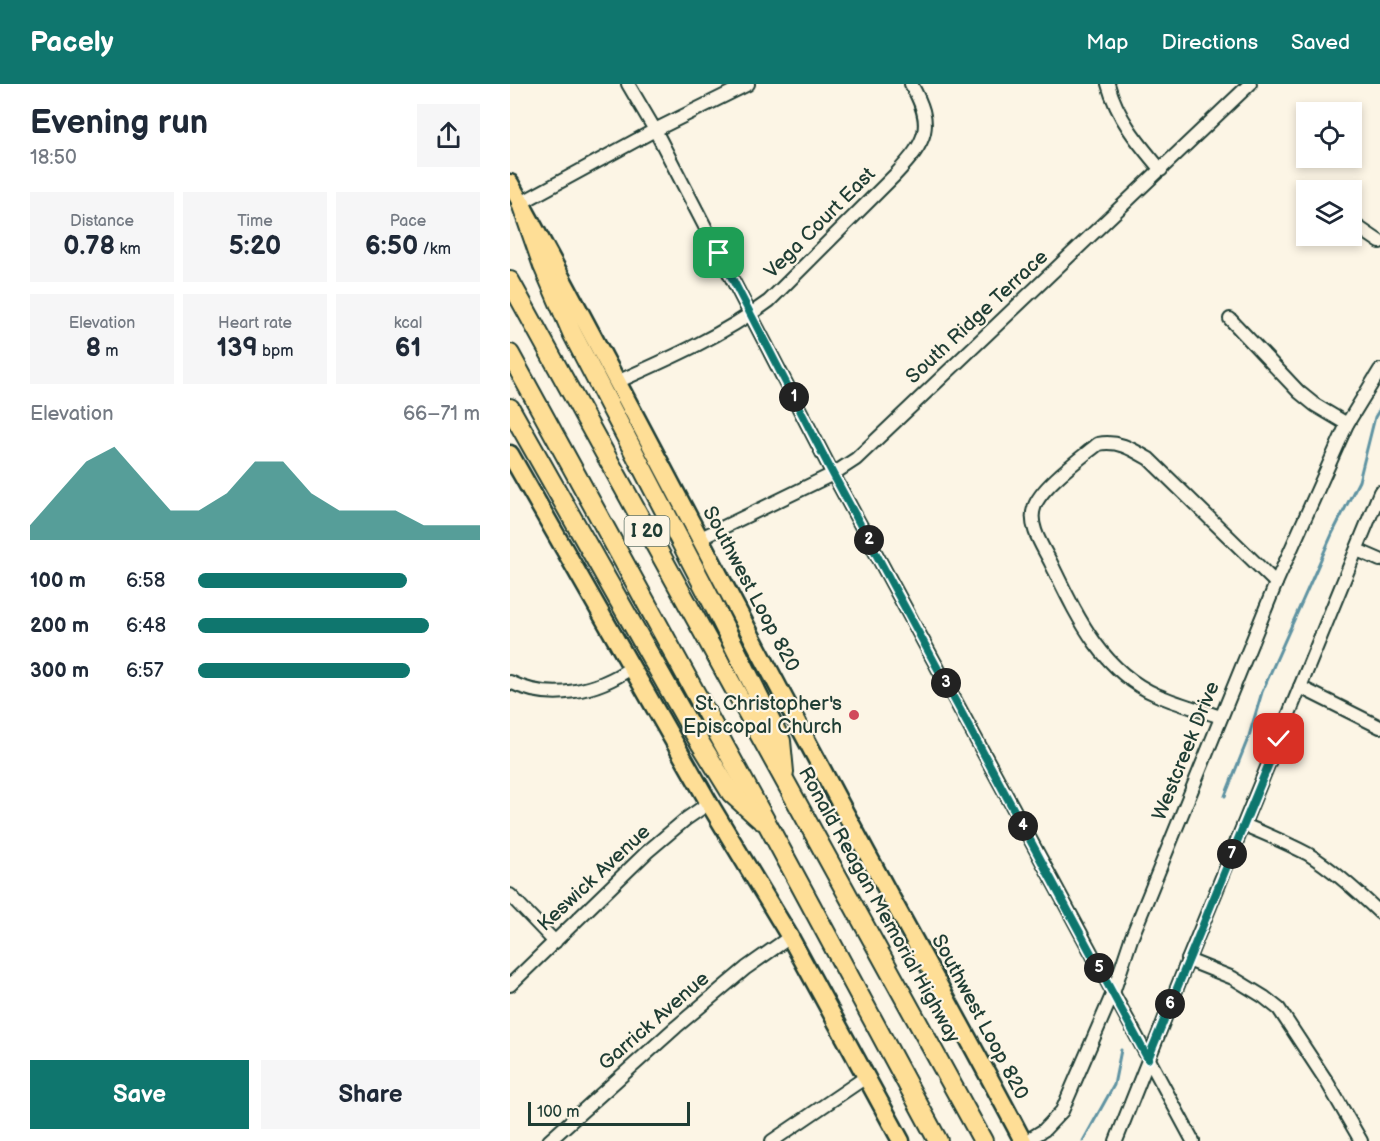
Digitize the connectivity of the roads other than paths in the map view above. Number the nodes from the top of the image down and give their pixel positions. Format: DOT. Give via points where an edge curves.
graph roads {
  1 [pos="628,84"];
  2 [pos="748,84"];
  3 [pos="911,84"];
  4 [pos="1108,84"];
  5 [pos="1250,84"];
  6 [pos="655,130"];
  7 [pos="1161,170"];
  8 [pos="510,183"];
  9 [pos="521,203"];
  10 [pos="1362,230"];
  11 [pos="1380,242"];
  12 [pos="510,281"];
  13 [pos="751,314"];
  14 [pos="1230,319"];
  15 [pos="510,354"];
  16 [pos="1380,370"];
  17 [pos="619,381"];
  18 [pos="510,408"];
  19 [pos="1347,424"];
  20 [pos="510,454"];
  21 [pos="833,474"];
  22 [pos="1380,492"];
  23 [pos="701,538"];
  24 [pos="1357,549"];
  25 [pos="1380,560"];
  26 [pos="1276,583"];
  27 [pos="632,667"];
  28 [pos="510,682"];
  29 [pos="1300,687"];
  30 [pos="1221,717"];
  31 [pos="1380,727"];
  32 [pos="785,780"];
  33 [pos="709,803"];
  34 [pos="1244,825"];
  35 [pos="771,829"];
  36 [pos="510,895"];
  37 [pos="1380,913"];
  38 [pos="790,937"];
  39 [pos="555,942"];
  40 [pos="1188,960"];
  41 [pos="510,985"];
  42 [pos="1113,993"];
  43 [pos="1148,1059"];
  44 [pos="866,1077"];
  45 [pos="549,1141"];
  46 [pos="772,1141"];
  47 [pos="901,1141"];
  48 [pos="938,1141"];
  49 [pos="983,1141"];
  50 [pos="1025,1141"];
  51 [pos="1116,1141"];
  52 [pos="1193,1141"];
  53 [pos="1361,1141"];
  1 -- 6 [label="street"];
  2 -- 6 [label="street"];
  3 -- 13 [label="street, Vega Court East" via="922,105 926,127 912,157 769,301"];
  4 -- 7 [label="street" via="1129,130"];
  5 -- 7 [label="street, South Ridge Terrace"];
  6 -- 9 [label="street"];
  6 -- 13 [label="street"];
  7 -- 21 [label="street, South Ridge Terrace" via="856,459"];
  8 -- 9 [label="main road, Southwest Loop 820"];
  9 -- 17 [label="main road, Southwest Loop 820"];
  9 -- 32 [label="highway" via="572,333 781,741"];
  10 -- 11 [label="street"];
  12 -- 32 [label="highway, Ronald Reagan Memorial Highway / I 20"];
  13 -- 17 [label="street, Vega Court East" via="701,343"];
  13 -- 21 [label="street"];
  14 -- 19 [label="street" via="1299,392"];
  15 -- 35 [label="highway, I 20"];
  16 -- 19 [label="street, Westcreek Drive"];
  17 -- 23 [label="main road, Southwest Loop 820"];
  18 -- 35 [label="highway" via="730,793"];
  19 -- 26 [label="street, Westcreek Drive"];
  20 -- 27 [label="main road"];
  21 -- 23 [label="street, South Ridge Terrace"];
  21 -- 42 [label="street"];
  22 -- 24 [label="street"];
  23 -- 50 [label="main road, Southwest Loop 820" via="823,773"];
  24 -- 25 [label="street"];
  24 -- 29 [label="street"];
  26 -- 30 [label="street, Westcreek Drive"];
  26 -- 30 [label="street" via="1149,459 1127,446 1109,441 1098,444 1043,492 1033,508 1034,527 1070,602 1101,652 1129,679 1155,694"];
  27 -- 28 [label="street" via="615,679 574,693 553,693"];
  27 -- 33 [label="main road"];
  29 -- 31 [label="street"];
  29 -- 34 [label="street"];
  30 -- 42 [label="street, Westcreek Drive"];
  32 -- 49 [label="highway, Ronald Reagan Memorial Highway / I 20"];
  33 -- 38 [label="main road"];
  33 -- 39 [label="street, Keswick Avenue" via="647,852"];
  34 -- 37 [label="street" via="1309,855"];
  34 -- 40 [label="street"];
  35 -- 48 [label="highway, I 20"];
  36 -- 39 [label="street"];
  38 -- 44 [label="main road"];
  38 -- 45 [label="street, Garrick Avenue" via="676,1027"];
  39 -- 41 [label="street, Keswick Avenue"];
  40 -- 43 [label="street"];
  40 -- 53 [label="street" via="1233,978 1279,1009"];
  42 -- 43 [label="street"];
  42 -- 50 [label="street, Westcreek Drive" via="1062,1112 1044,1130"];
  43 -- 51 [label="street"];
  43 -- 52 [label="street"];
  44 -- 46 [label="street"];
  44 -- 47 [label="main road"];
}
